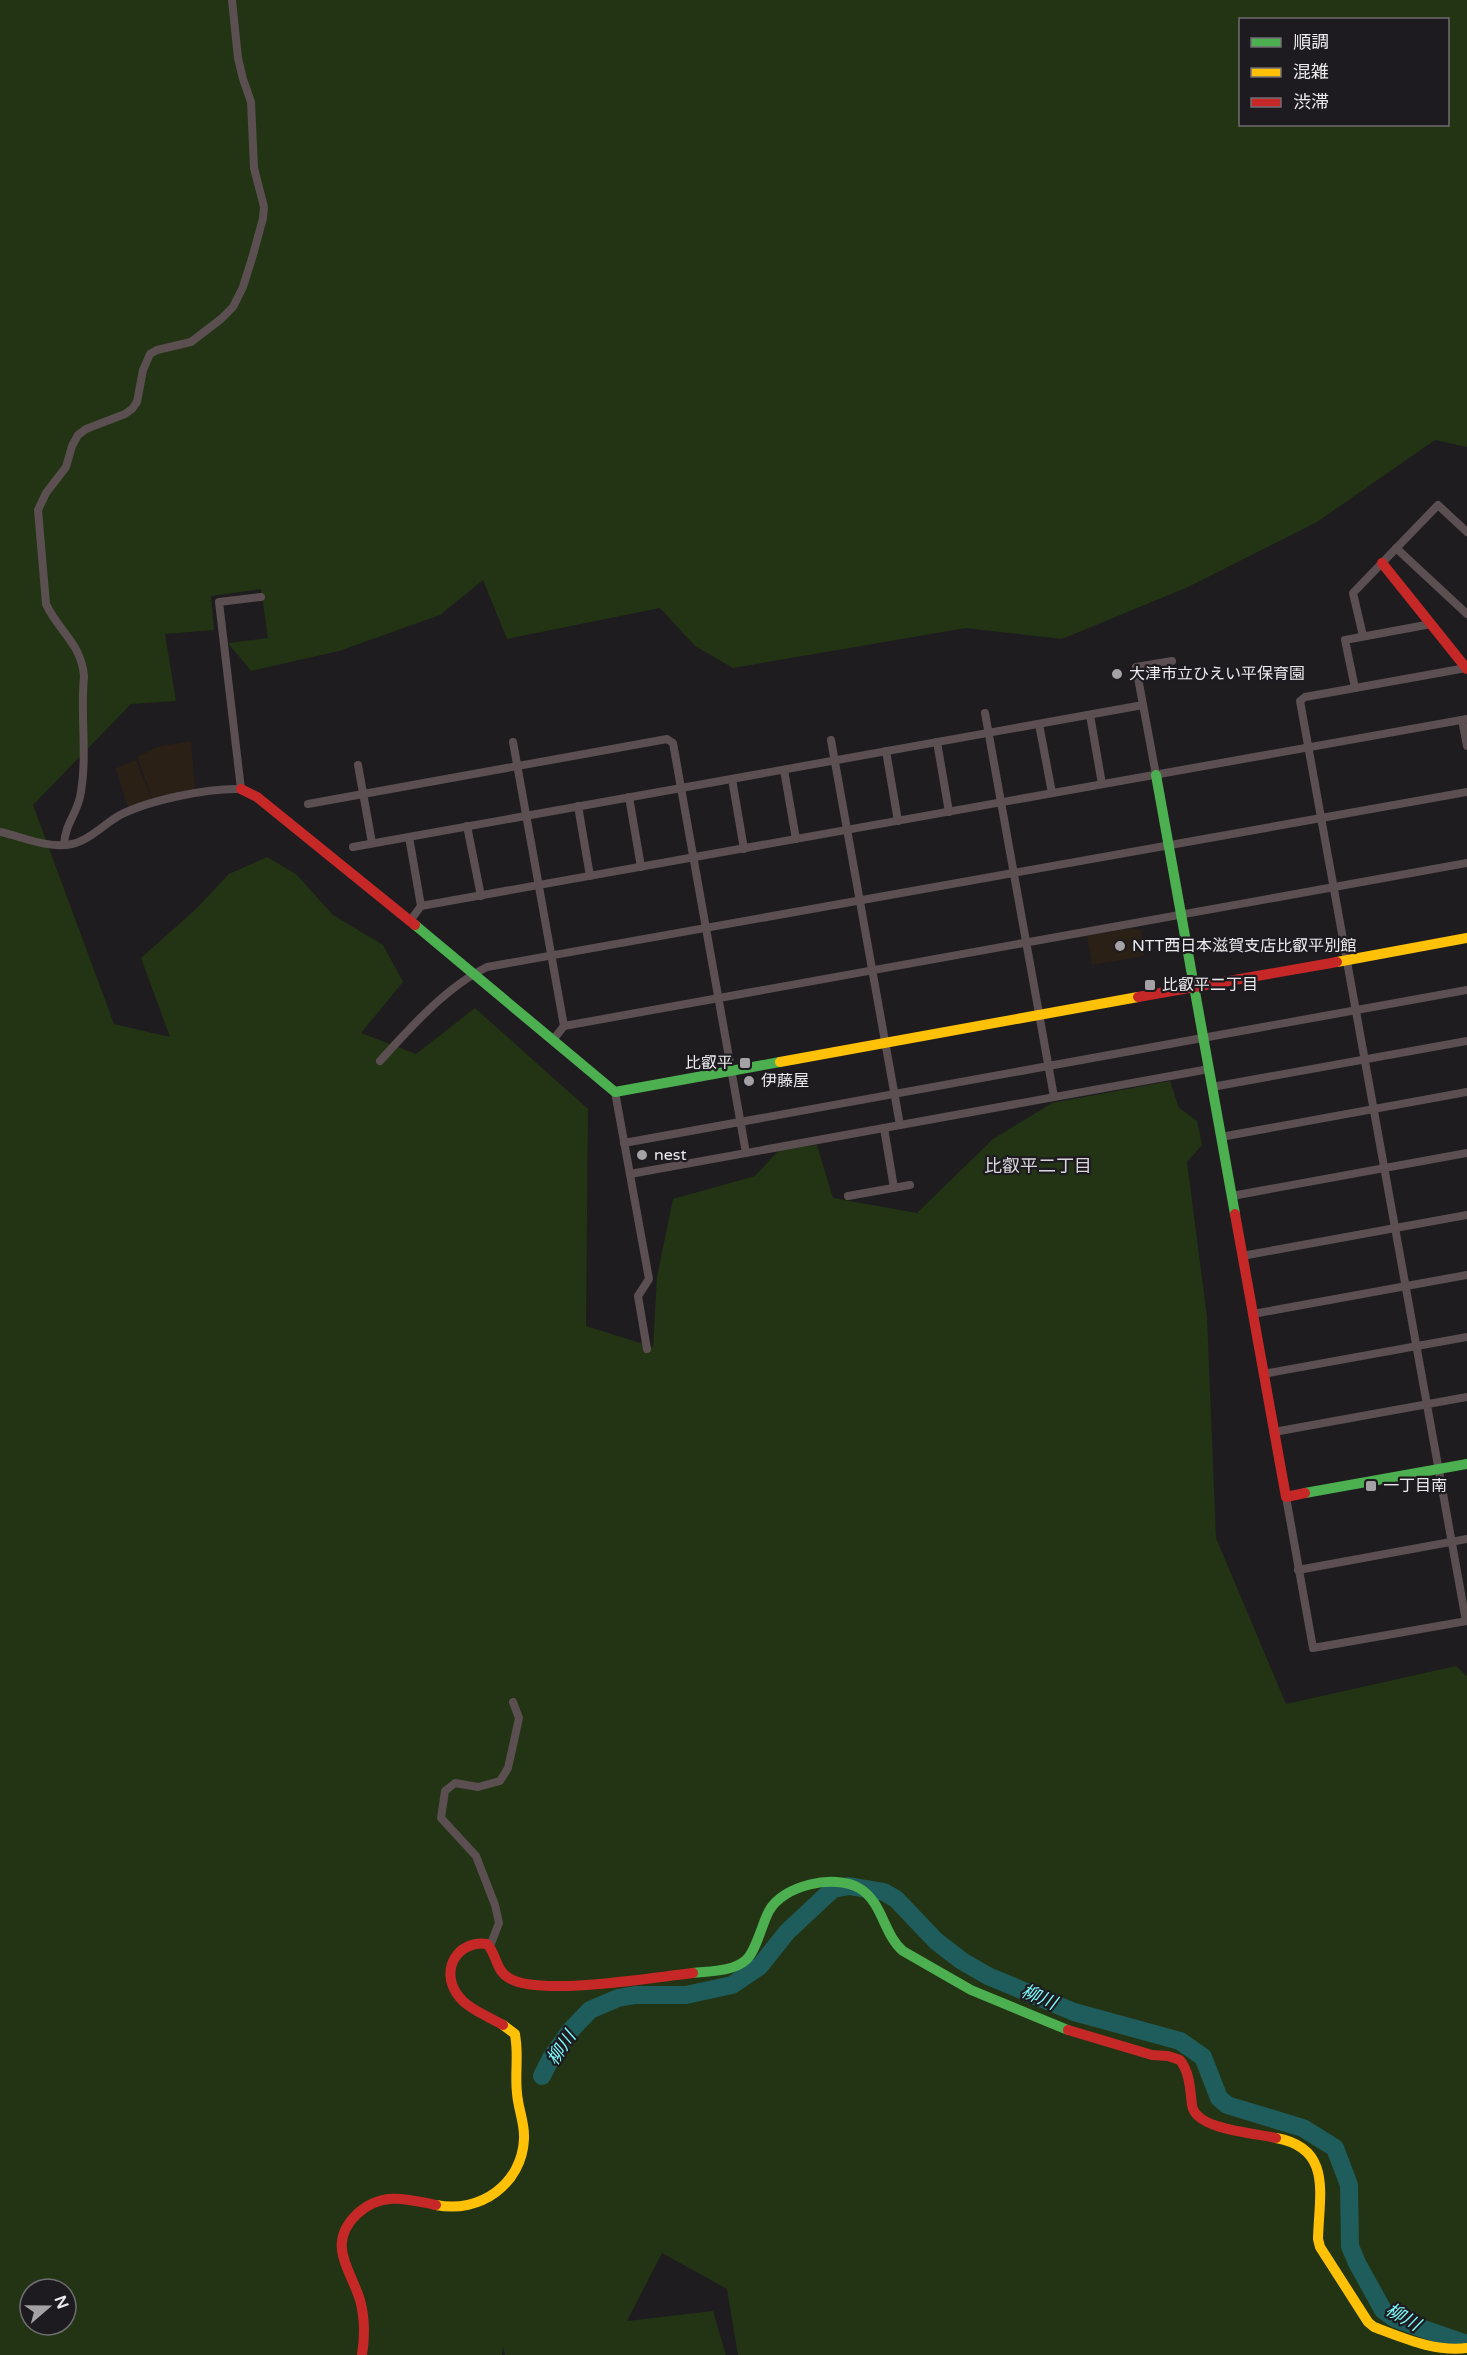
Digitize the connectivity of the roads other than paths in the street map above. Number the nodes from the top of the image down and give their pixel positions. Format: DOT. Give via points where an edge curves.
graph roads {
  1 [pos="232,0"];
  2 [pos="1467,532"];
  3 [pos="1396,548"];
  4 [pos="1382,563"];
  5 [pos="261,597"];
  6 [pos="1467,614"];
  7 [pos="1431,624"];
  8 [pos="1363,636"];
  9 [pos="1172,661"];
  10 [pos="1466,668"];
  11 [pos="1355,688"];
  12 [pos="1143,705"];
  13 [pos="985,713"];
  14 [pos="1090,715"];
  15 [pos="1465,720"];
  16 [pos="1039,724"];
  17 [pos="988,733"];
  18 [pos="831,740"];
  19 [pos="513,742"];
  20 [pos="937,742"];
  21 [pos="1467,746"];
  22 [pos="1308,748"];
  23 [pos="886,751"];
  24 [pos="835,760"];
  25 [pos="358,765"];
  26 [pos="517,766"];
  27 [pos="784,770"];
  28 [pos="1156,775"];
  29 [pos="732,779"];
  30 [pos="1102,784"];
  31 [pos="681,788"];
  32 [pos="241,789"];
  33 [pos="1467,792"];
  34 [pos="1052,793"];
  35 [pos="363,794"];
  36 [pos="629,797"];
  37 [pos="1001,803"];
  38 [pos="308,804"];
  39 [pos="578,806"];
  40 [pos="949,812"];
  41 [pos="526,816"];
  42 [pos="1321,818"];
  43 [pos="898,821"];
  44 [pos="467,826"];
  45 [pos="848,830"];
  46 [pos="0,832"];
  47 [pos="409,837"];
  48 [pos="796,839"];
  49 [pos="372,843"];
  50 [pos="64,844"];
  51 [pos="1168,845"];
  52 [pos="353,847"];
  53 [pos="744,849"];
  54 [pos="693,858"];
  55 [pos="1467,863"];
  56 [pos="641,867"];
  57 [pos="1013,873"];
  58 [pos="590,876"];
  59 [pos="539,885"];
  60 [pos="1334,887"];
  61 [pos="481,896"];
  62 [pos="860,901"];
  63 [pos="421,906"];
  64 [pos="1181,915"];
  65 [pos="410,921"];
  66 [pos="706,928"];
  67 [pos="1467,938"];
  68 [pos="1026,943"];
  69 [pos="552,956"];
  70 [pos="1347,960"];
  71 [pos="872,970"];
  72 [pos="473,973"];
  73 [pos="1194,987"];
  74 [pos="1467,990"];
  75 [pos="718,998"];
  76 [pos="1356,1010"];
  77 [pos="1039,1015"];
  78 [pos="564,1026"];
  79 [pos="1203,1038"];
  80 [pos="553,1040"];
  81 [pos="1467,1041"];
  82 [pos="885,1043"];
  83 [pos="1365,1059"];
  84 [pos="380,1061"];
  85 [pos="1048,1066"];
  86 [pos="1209,1069"];
  87 [pos="731,1071"];
  88 [pos="1212,1087"];
  89 [pos="615,1092"];
  90 [pos="1467,1092"];
  91 [pos="895,1094"];
  92 [pos="1054,1097"];
  93 [pos="1374,1109"];
  94 [pos="740,1122"];
  95 [pos="900,1125"];
  96 [pos="884,1128"];
  97 [pos="1221,1137"];
  98 [pos="624,1143"];
  99 [pos="746,1153"];
  100 [pos="1467,1153"];
  101 [pos="1384,1168"];
  102 [pos="630,1174"];
  103 [pos="910,1185"];
  104 [pos="894,1188"];
  105 [pos="848,1196"];
  106 [pos="1232,1196"];
  107 [pos="1467,1215"];
  108 [pos="1395,1228"];
  109 [pos="1242,1256"];
  110 [pos="1467,1275"];
  111 [pos="1406,1286"];
  112 [pos="1253,1314"];
  113 [pos="1467,1337"];
  114 [pos="1417,1346"];
  115 [pos="647,1349"];
  116 [pos="1263,1374"];
  117 [pos="1467,1398"];
  118 [pos="1427,1405"];
  119 [pos="1274,1432"];
  120 [pos="1467,1464"];
  121 [pos="1439,1469"];
  122 [pos="1286,1497"];
  123 [pos="1467,1539"];
  124 [pos="1452,1542"];
  125 [pos="1298,1570"];
  126 [pos="1467,1621"];
  127 [pos="513,1702"];
  128 [pos="490,1946"];
  129 [pos="1467,2348"];
  130 [pos="362,2355"];
  1 -- 50 [label="street" via="238,58 251,102 255,168 264,207 243,287 233,307 206,332 191,342 150,354 132,409 78,435 66,467 38,510 46,604 74,644 83,670 80,797 65,831"];
  2 -- 3 [label="street" via="1437,505"];
  3 -- 4 [label="street"];
  3 -- 6 [label="street"];
  4 -- 7 [label="street"];
  4 -- 8 [label="street" via="1353,593"];
  5 -- 32 [label="street" via="219,602"];
  7 -- 8 [label="street"];
  7 -- 10 [label="street"];
  8 -- 11 [label="street" via="1346,640"];
  9 -- 12 [label="street" via="1136,667"];
  10 -- 11 [label="street"];
  11 -- 22 [label="street" via="1300,701"];
  12 -- 14 [label="street"];
  12 -- 28 [label="street"];
  13 -- 17 [label="street"];
  14 -- 16 [label="street"];
  14 -- 30 [label="street"];
  15 -- 21 [label="street"];
  15 -- 22 [label="street"];
  16 -- 17 [label="street"];
  16 -- 34 [label="street"];
  17 -- 20 [label="street"];
  17 -- 37 [label="street"];
  18 -- 24 [label="street"];
  19 -- 26 [label="street"];
  20 -- 23 [label="street"];
  20 -- 40 [label="street"];
  22 -- 28 [label="street"];
  22 -- 42 [label="street"];
  23 -- 24 [label="street"];
  23 -- 43 [label="street"];
  24 -- 27 [label="street"];
  24 -- 45 [label="street"];
  25 -- 35 [label="street"];
  26 -- 31 [label="street" via="667,739 672,743"];
  26 -- 35 [label="street"];
  26 -- 41 [label="street"];
  27 -- 29 [label="street"];
  27 -- 48 [label="street"];
  28 -- 30 [label="street"];
  28 -- 51 [label="street"];
  29 -- 31 [label="street"];
  29 -- 53 [label="street"];
  30 -- 34 [label="street"];
  31 -- 36 [label="street"];
  31 -- 54 [label="street"];
  32 -- 50 [label="street" via="184,795 144,806 110,821 81,841"];
  32 -- 65 [label="street" via="257,797"];
  33 -- 42 [label="street"];
  34 -- 37 [label="street"];
  35 -- 38 [label="street"];
  35 -- 49 [label="street"];
  36 -- 39 [label="street"];
  36 -- 56 [label="street"];
  37 -- 40 [label="street"];
  37 -- 57 [label="street"];
  39 -- 41 [label="street"];
  39 -- 58 [label="street"];
  40 -- 43 [label="street"];
  41 -- 44 [label="street"];
  41 -- 59 [label="street"];
  42 -- 51 [label="street"];
  42 -- 60 [label="street"];
  43 -- 45 [label="street"];
  44 -- 47 [label="street"];
  44 -- 61 [label="street"];
  45 -- 48 [label="street"];
  45 -- 62 [label="street"];
  46 -- 50 [label="street"];
  47 -- 49 [label="street"];
  47 -- 63 [label="street"];
  48 -- 53 [label="street"];
  49 -- 52 [label="street"];
  51 -- 57 [label="street"];
  51 -- 64 [label="street"];
  53 -- 54 [label="street"];
  54 -- 56 [label="street"];
  54 -- 66 [label="street"];
  55 -- 60 [label="street"];
  56 -- 58 [label="street"];
  57 -- 62 [label="street"];
  57 -- 68 [label="street"];
  58 -- 59 [label="street"];
  59 -- 61 [label="street"];
  59 -- 69 [label="street"];
  60 -- 64 [label="street"];
  60 -- 70 [label="street"];
  61 -- 63 [label="street"];
  62 -- 66 [label="street"];
  62 -- 71 [label="street"];
  63 -- 65 [label="street"];
  64 -- 68 [label="street"];
  64 -- 73 [label="street"];
  65 -- 72 [label="street"];
  66 -- 69 [label="street"];
  66 -- 75 [label="street"];
  67 -- 70 [label="street"];
  68 -- 71 [label="street"];
  68 -- 77 [label="street"];
  69 -- 72 [label="street" via="486,967"];
  69 -- 78 [label="street"];
  70 -- 73 [label="street"];
  70 -- 76 [label="street"];
  71 -- 75 [label="street"];
  71 -- 82 [label="street"];
  72 -- 80 [label="street"];
  72 -- 84 [label="street" via="420,1017"];
  73 -- 77 [label="street"];
  73 -- 79 [label="street"];
  74 -- 76 [label="street"];
  75 -- 78 [label="street"];
  75 -- 87 [label="street"];
  76 -- 79 [label="street"];
  76 -- 83 [label="street"];
  77 -- 82 [label="street"];
  77 -- 85 [label="street"];
  78 -- 80 [label="street"];
  79 -- 85 [label="street"];
  79 -- 86 [label="street"];
  80 -- 89 [label="street"];
  81 -- 83 [label="street"];
  82 -- 87 [label="street"];
  82 -- 91 [label="street"];
  83 -- 88 [label="street"];
  83 -- 93 [label="street"];
  85 -- 91 [label="street"];
  85 -- 92 [label="street"];
  86 -- 88 [label="street"];
  86 -- 92 [label="street"];
  87 -- 89 [label="street"];
  87 -- 94 [label="street"];
  88 -- 97 [label="street"];
  89 -- 98 [label="street"];
  90 -- 93 [label="street"];
  91 -- 94 [label="street"];
  91 -- 95 [label="street"];
  92 -- 95 [label="street"];
  93 -- 97 [label="street"];
  93 -- 101 [label="street"];
  94 -- 98 [label="street"];
  94 -- 99 [label="street"];
  95 -- 96 [label="street"];
  96 -- 99 [label="street"];
  96 -- 104 [label="street"];
  97 -- 106 [label="street"];
  98 -- 102 [label="street"];
  99 -- 102 [label="street"];
  100 -- 101 [label="street"];
  101 -- 106 [label="street"];
  101 -- 108 [label="street"];
  102 -- 115 [label="street" via="649,1279 638,1296"];
  103 -- 104 [label="street"];
  104 -- 105 [label="street"];
  106 -- 109 [label="street"];
  107 -- 108 [label="street"];
  108 -- 109 [label="street"];
  108 -- 111 [label="street"];
  109 -- 112 [label="street"];
  110 -- 111 [label="street"];
  111 -- 112 [label="street"];
  111 -- 114 [label="street"];
  112 -- 116 [label="street"];
  113 -- 114 [label="street"];
  114 -- 116 [label="street"];
  114 -- 118 [label="street"];
  116 -- 119 [label="street"];
  117 -- 118 [label="street"];
  118 -- 119 [label="street"];
  118 -- 121 [label="street"];
  119 -- 122 [label="street"];
  120 -- 121 [label="street"];
  121 -- 122 [label="street"];
  121 -- 124 [label="street"];
  122 -- 125 [label="street"];
  123 -- 124 [label="street"];
  124 -- 125 [label="street"];
  124 -- 126 [label="street"];
  125 -- 126 [label="street" via="1312,1648"];
  127 -- 128 [label="street" via="519,1718 508,1768 500,1781 478,1787 455,1783 444,1791 441,1818 476,1856 495,1905 499,1923"];
  128 -- 129 [label="street" via="500,1971 530,1985 557,1987 719,1971 746,1960 770,1908 798,1887 836,1882 859,1888 874,1900 895,1944 903,1951 971,1990 1066,2029 1180,2060 1189,2078 1193,2110 1200,2120 1301,2146 1320,2174 1320,2247 1368,2322 1414,2342 1452,2350"];
  128 -- 130 [label="street" via="482,1943 461,1948 455,1959 452,1985 462,1999 516,2034 516,2097 524,2134 518,2162 508,2184 468,2204 445,2206 388,2197 354,2217 341,2246 363,2315"];
}
